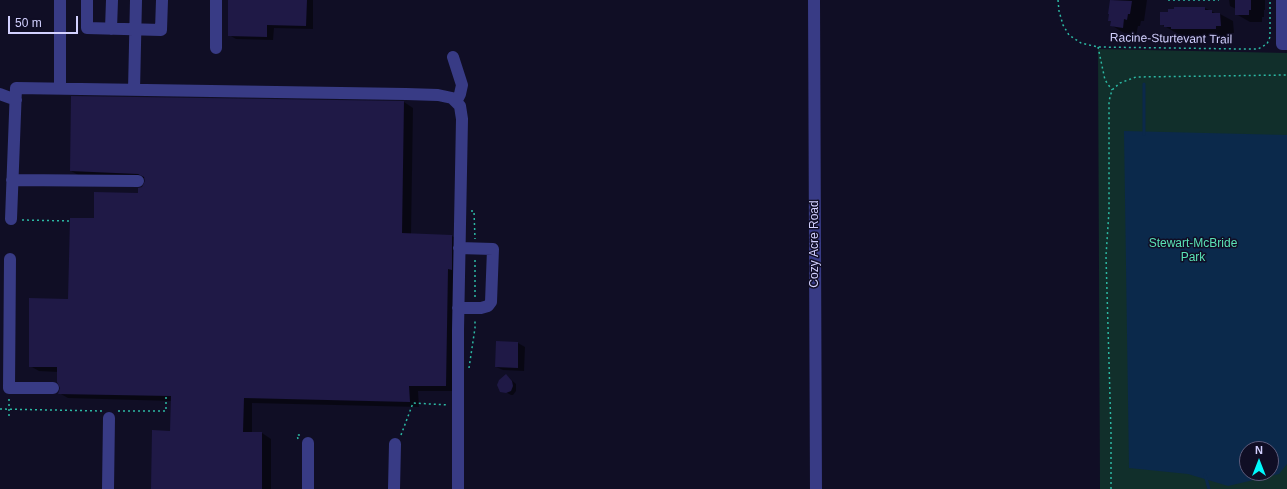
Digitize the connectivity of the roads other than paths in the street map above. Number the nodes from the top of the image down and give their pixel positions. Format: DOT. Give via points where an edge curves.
graph roads {
  1 [pos="60,0"];
  2 [pos="87,0"];
  3 [pos="112,0"];
  4 [pos="136,0"];
  5 [pos="162,0"];
  6 [pos="216,0"];
  7 [pos="814,0"];
  8 [pos="1282,0"];
  9 [pos="111,29"];
  10 [pos="135,29"];
  11 [pos="1284,44"];
  12 [pos="216,48"];
  13 [pos="453,58"];
  14 [pos="60,88"];
  15 [pos="134,90"];
  16 [pos="0,94"];
  17 [pos="16,100"];
  18 [pos="456,102"];
  19 [pos="12,180"];
  20 [pos="138,181"];
  21 [pos="11,220"];
  22 [pos="460,248"];
  23 [pos="10,259"];
  24 [pos="458,308"];
  25 [pos="53,388"];
  26 [pos="110,413"];
  27 [pos="398,441"];
  28 [pos="308,443"];
  29 [pos="108,489"];
  30 [pos="308,489"];
  31 [pos="394,489"];
  32 [pos="458,489"];
  33 [pos="816,489"];
  1 -- 14 [label="street"];
  2 -- 9 [label="street" via="87,28"];
  3 -- 9 [label="street"];
  4 -- 10 [label="street"];
  5 -- 10 [label="street" via="162,30"];
  6 -- 12 [label="street"];
  7 -- 33 [label="street, Cozy Acre Road"];
  8 -- 11 [label="street"];
  9 -- 10 [label="street"];
  10 -- 15 [label="street"];
  13 -- 18 [label="street" via="462,85"];
  14 -- 15 [label="street"];
  14 -- 17 [label="street" via="16,88"];
  15 -- 18 [label="street" via="438,95 452,98"];
  16 -- 17 [label="street"];
  17 -- 19 [label="street"];
  18 -- 22 [label="street" via="460,106 462,119"];
  19 -- 20 [label="street"];
  19 -- 21 [label="street"];
  22 -- 24 [label="street"];
  22 -- 24 [label="street" via="493,249 491,302 488,306"];
  23 -- 25 [label="street" via="9,388"];
  24 -- 32 [label="street"];
  26 -- 29 [label="street"];
  27 -- 31 [label="street"];
  28 -- 30 [label="street"];
}
